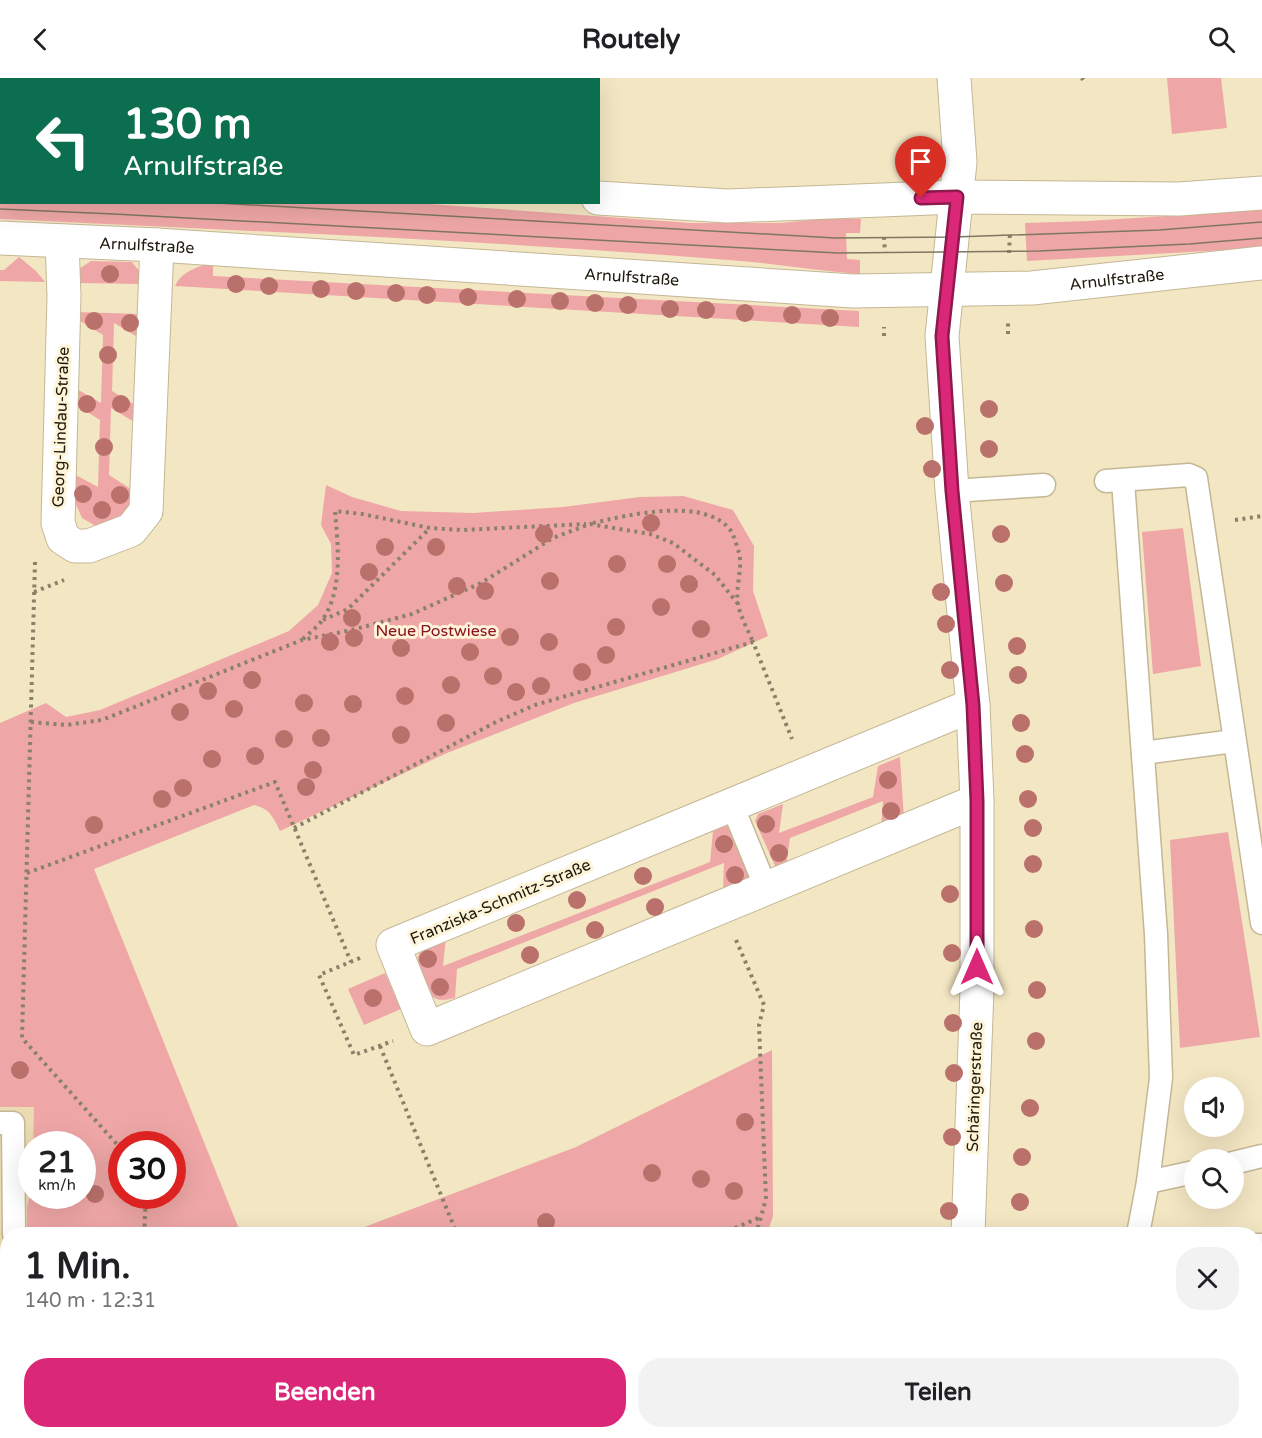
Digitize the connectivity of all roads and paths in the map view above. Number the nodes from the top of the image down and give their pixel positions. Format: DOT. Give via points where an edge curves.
graph roads {
  1 [pos="954,78"];
  2 [pos="1262,193"];
  3 [pos="957,197"];
  4 [pos="600,198"];
  5 [pos="1012,198"];
  6 [pos="885,199"];
  7 [pos="0,238"];
  8 [pos="62,241"];
  9 [pos="157,245"];
  10 [pos="1262,263"];
  11 [pos="946,289"];
  12 [pos="1009,289"];
  13 [pos="884,291"];
  14 [pos="1008,334"];
  15 [pos="884,336"];
  16 [pos="1044,485"];
  17 [pos="952,491"];
  18 [pos="590,524"];
  19 [pos="430,528"];
  20 [pos="738,604"];
  21 [pos="323,620"];
  22 [pos="302,640"];
  23 [pos="753,642"];
  24 [pos="973,705"];
  25 [pos="1234,741"];
  26 [pos="1143,753"];
  27 [pos="806,774"];
  28 [pos="977,801"];
  29 [pos="732,805"];
  30 [pos="294,828"];
  31 [pos="27,873"];
  32 [pos="766,888"];
  33 [pos="720,908"];
  34 [pos="1262,923"];
  35 [pos="393,945"];
  36 [pos="351,962"];
  37 [pos="427,1029"];
  38 [pos="380,1046"];
  39 [pos="0,1123"];
  40 [pos="108,1134"];
  41 [pos="1262,1156"];
  42 [pos="1244,1160"];
  43 [pos="1184,1174"];
  44 [pos="1148,1182"];
  45 [pos="145,1209"];
  46 [pos="761,1217"];
  47 [pos="14,1227"];
  48 [pos="144,1227"];
  49 [pos="454,1227"];
  50 [pos="737,1227"];
  51 [pos="758,1227"];
  52 [pos="968,1227"];
  53 [pos="1139,1227"];
  1 -- 3 [label="street, Schäringerstraße" via="960,162"];
  2 -- 5 [label="street" via="1179,199"];
  3 -- 5 [label="street"];
  3 -- 6 [label="street"];
  3 -- 11 [label="street, Schäringerstraße"];
  4 -- 6 [label="street" via="728,206"];
  5 -- 12 [label="path"];
  6 -- 13 [label="path"];
  7 -- 8 [label="street, Arnulfstraße"];
  8 -- 9 [label="street, Arnulfstraße"];
  8 -- 9 [label="street, Georg-Lindau-Straße" via="58,523 63,538 75,546 89,546 131,530 146,511"];
  9 -- 13 [label="street, Arnulfstraße"];
  10 -- 12 [label="street, Arnulfstraße"];
  11 -- 12 [label="street, Arnulfstraße"];
  11 -- 13 [label="street, Arnulfstraße"];
  11 -- 17 [label="street, Schäringerstraße" via="942,336"];
  12 -- 14 [label="path"];
  13 -- 15 [label="path"];
  16 -- 17 [label="lane"];
  17 -- 24 [label="street, Schäringerstraße"];
  18 -- 19 [label="path"];
  18 -- 20 [label="path" via="650,534 674,543 715,575"];
  18 -- 20 [label="path" via="672,510 718,519 731,531 740,555"];
  18 -- 22 [label="path" via="553,538 481,583 421,610"];
  19 -- 21 [label="path" via="348,609"];
  19 -- 21 [label="path" via="335,511 338,564"];
  20 -- 23 [label="path"];
  21 -- 22 [label="path"];
  22 -- 31 [label="path" via="102,720 66,725 31,722"];
  23 -- 27 [label="path"];
  23 -- 30 [label="path" via="536,705"];
  24 -- 27 [label="street, Franziska-Schmitz-Straße"];
  24 -- 28 [label="street, Schäringerstraße"];
  25 -- 26 [label="lane"];
  25 -- 26 [label="lane" via="1196,478 1189,475 1114,481"];
  25 -- 34 [label="lane"];
  26 -- 44 [label="lane" via="1161,1078"];
  27 -- 29 [label="street, Franziska-Schmitz-Straße"];
  28 -- 32 [label="street"];
  28 -- 52 [label="street, Schäringerstraße" via="977,989"];
  29 -- 32 [label="lane"];
  29 -- 35 [label="street, Franziska-Schmitz-Straße"];
  30 -- 31 [label="path" via="275,782"];
  30 -- 36 [label="path"];
  31 -- 40 [label="path" via="22,1038"];
  32 -- 33 [label="street"];
  33 -- 37 [label="street"];
  33 -- 46 [label="path" via="764,1005 759,1025 766,1199"];
  35 -- 36 [label="path"];
  35 -- 37 [label="street, Franziska-Schmitz-Straße"];
  36 -- 38 [label="path" via="319,975 354,1055"];
  37 -- 38 [label="path"];
  38 -- 49 [label="path"];
  39 -- 47 [label="lane" via="13,1123"];
  41 -- 42 [label="lane"];
  43 -- 44 [label="lane"];
  44 -- 53 [label="lane"];
  45 -- 48 [label="path"];
  46 -- 50 [label="path"];
  46 -- 51 [label="path"];
}
